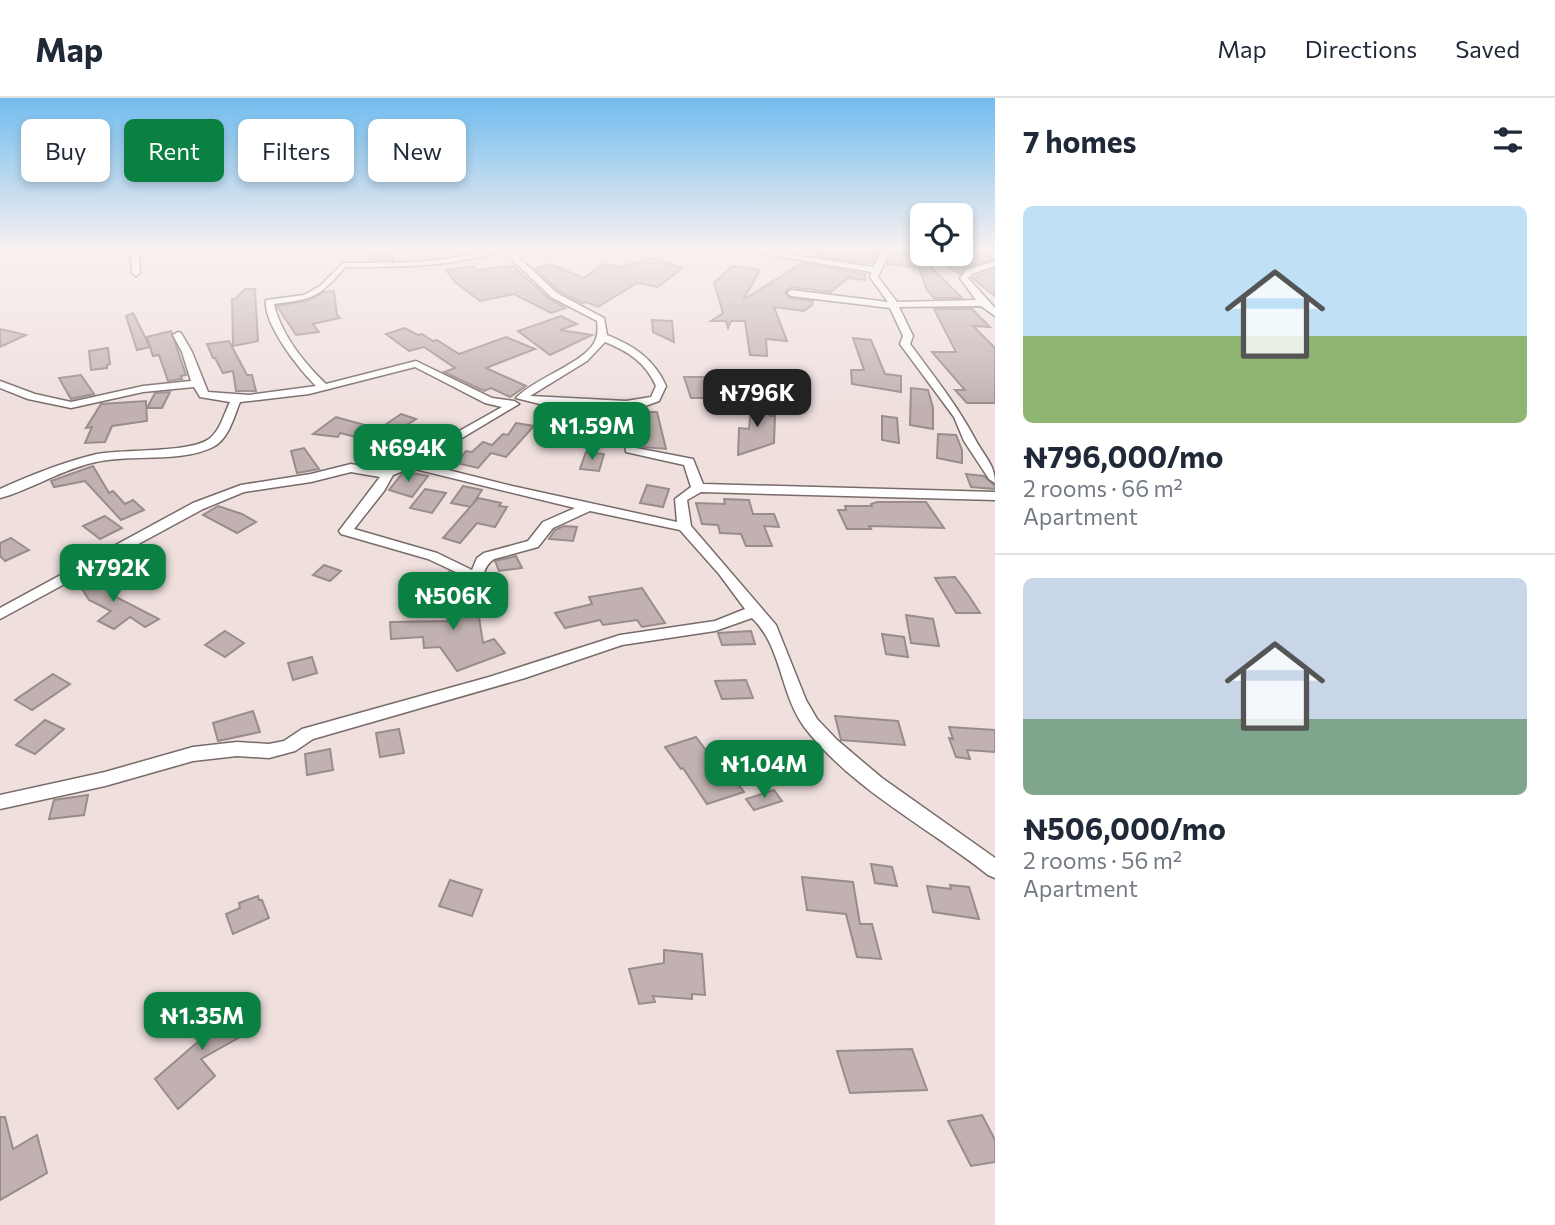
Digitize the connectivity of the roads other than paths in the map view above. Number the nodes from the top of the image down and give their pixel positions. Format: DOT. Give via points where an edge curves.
graph roads {
  1 [pos="279,301"];
  2 [pos="565,301"];
  3 [pos="861,301"];
  4 [pos="891,301"];
  5 [pos="981,301"];
  6 [pos="983,303"];
  7 [pos="893,304"];
  8 [pos="995,313"];
  9 [pos="178,335"];
  10 [pos="602,337"];
  11 [pos="197,383"];
  12 [pos="0,384"];
  13 [pos="323,387"];
  14 [pos="237,398"];
  15 [pos="516,402"];
  16 [pos="626,404"];
  17 [pos="989,461"];
  18 [pos="410,464"];
  19 [pos="388,473"];
  20 [pos="995,479"];
  21 [pos="698,488"];
  22 [pos="0,494"];
  23 [pos="995,496"];
  24 [pos="587,507"];
  25 [pos="684,527"];
  26 [pos="475,580"];
  27 [pos="480,605"];
  28 [pos="753,610"];
  29 [pos="0,614"];
  30 [pos="0,802"];
  31 [pos="995,869"];
  1 -- 13 [label="street" via="269,302 279,330 308,374"];
  2 -- 10 [label="street" via="601,320"];
  3 -- 7 [label="street"];
  4 -- 7 [label="street"];
  5 -- 6 [label="street"];
  6 -- 7 [label="street"];
  6 -- 8 [label="street"];
  7 -- 17 [label="street" via="908,335 905,344"];
  9 -- 11 [label="street" via="189,351"];
  10 -- 15 [label="street" via="586,358"];
  10 -- 16 [label="street" via="639,355 654,368 661,386 655,399"];
  11 -- 12 [label="street" via="71,405"];
  11 -- 14 [label="street" via="204,395"];
  13 -- 14 [label="street"];
  13 -- 15 [label="street" via="416,364 489,401"];
  14 -- 22 [label="street" via="211,444 86,461 40,474"];
  15 -- 16 [label="street"];
  15 -- 18 [label="street"];
  16 -- 21 [label="street" via="630,450 689,462"];
  17 -- 20 [label="street"];
  18 -- 19 [label="street"];
  18 -- 24 [label="street"];
  19 -- 26 [label="street" via="346,531 436,557"];
  19 -- 29 [label="street" via="351,468 241,489 198,506"];
  21 -- 23 [label="street"];
  21 -- 25 [label="street" via="681,499"];
  24 -- 25 [label="street"];
  24 -- 26 [label="street" via="548,525 533,544 489,556 482,561"];
  25 -- 28 [label="street"];
  26 -- 27 [label="street"];
  28 -- 30 [label="street" via="734,621 612,643 309,734 270,751 192,754"];
  28 -- 31 [label="street" via="768,626 802,707 822,736 890,793"];
}
